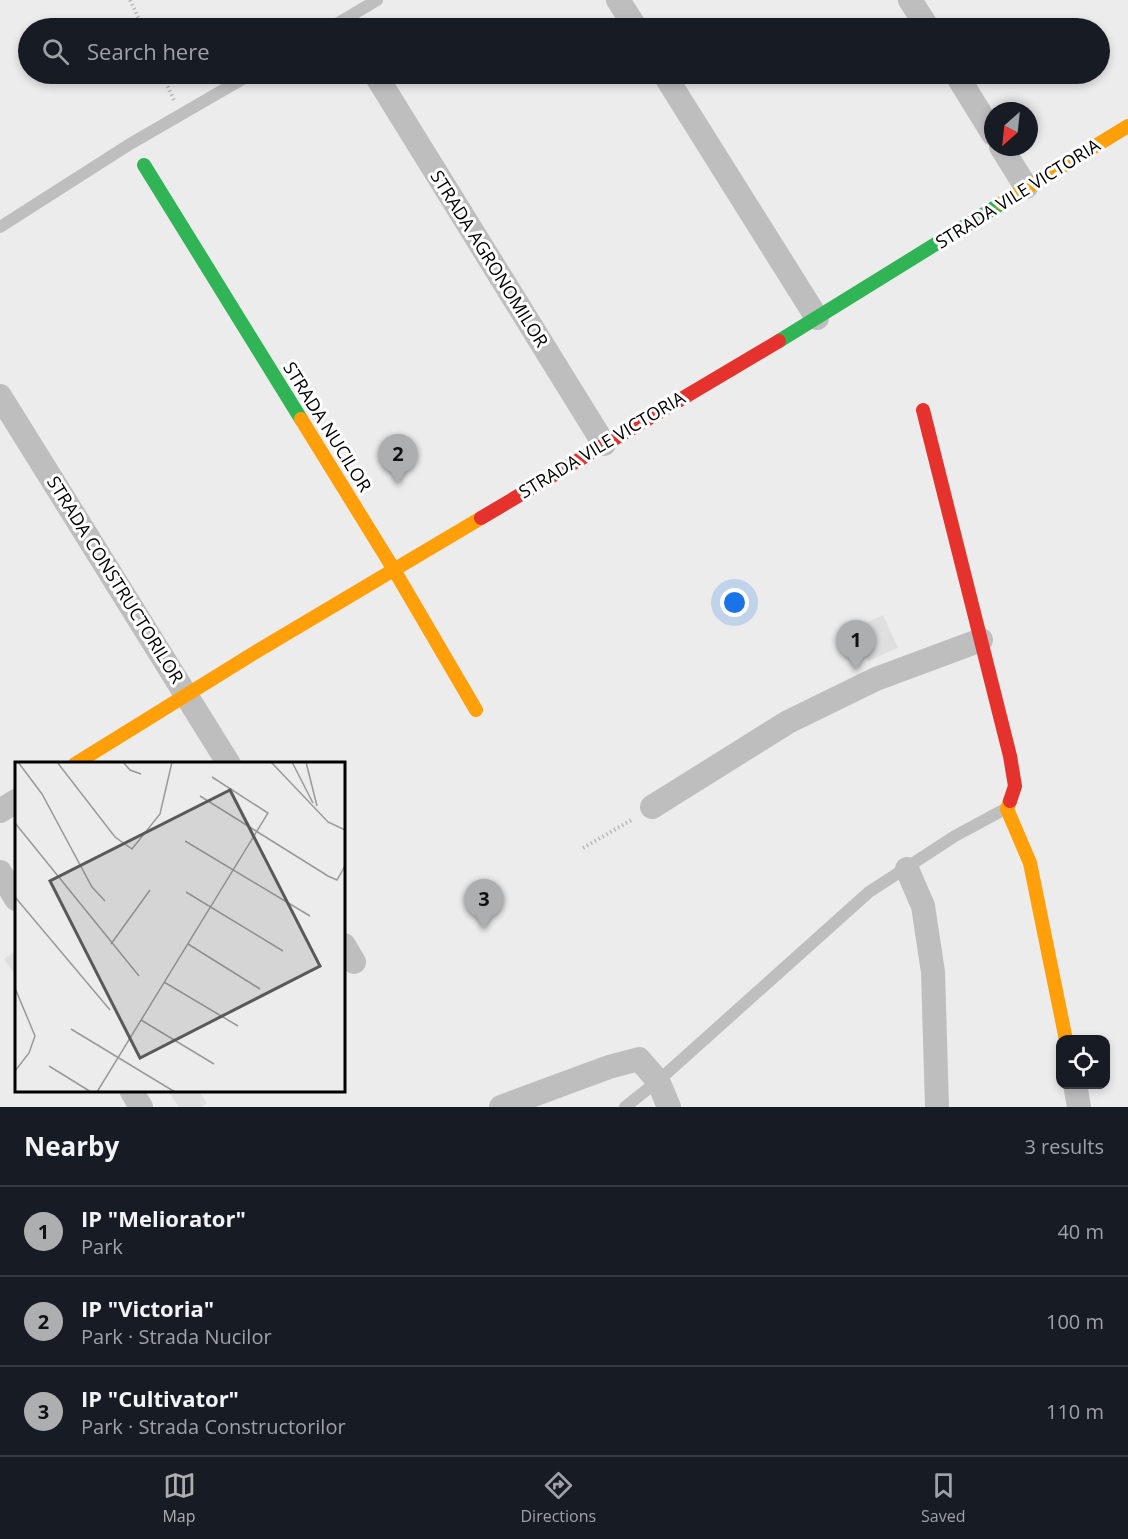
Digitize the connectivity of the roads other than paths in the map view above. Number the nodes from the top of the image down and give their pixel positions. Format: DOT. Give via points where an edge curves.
graph roads {
  1 [pos="377,0"];
  2 [pos="618,0"];
  3 [pos="910,0"];
  4 [pos="347,18"];
  5 [pos="630,18"];
  6 [pos="922,18"];
  7 [pos="233,84"];
  8 [pos="381,84"];
  9 [pos="670,84"];
  10 [pos="962,84"];
  11 [pos="984,119"];
  12 [pos="1128,126"];
  13 [pos="1007,156"];
  14 [pos="144,165"];
  15 [pos="1026,187"];
  16 [pos="0,227"];
  17 [pos="817,318"];
  18 [pos="0,396"];
  19 [pos="923,410"];
  20 [pos="604,444"];
  21 [pos="393,568"];
  22 [pos="981,640"];
  23 [pos="185,693"];
  24 [pos="476,710"];
  25 [pos="78,762"];
  26 [pos="229,762"];
  27 [pos="15,802"];
  28 [pos="652,807"];
  29 [pos="1007,808"];
  30 [pos="0,811"];
  31 [pos="907,869"];
  32 [pos="0,872"];
  33 [pos="15,897"];
  34 [pos="1065,1035"];
  35 [pos="658,1081"];
  36 [pos="1076,1089"];
  37 [pos="132,1092"];
  38 [pos="141,1107"];
  39 [pos="501,1107"];
  40 [pos="625,1107"];
  41 [pos="669,1107"];
  42 [pos="936,1107"];
  43 [pos="1079,1107"];
  1 -- 4 [label="lane"];
  2 -- 5 [label="street"];
  3 -- 6 [label="street"];
  7 -- 16 [label="lane"];
  8 -- 20 [label="street, STRADA AGRONOMILOR"];
  9 -- 17 [label="street"];
  10 -- 11 [label="street"];
  12 -- 15 [label="street, STRADA VILE VICTORIA"];
  13 -- 15 [label="street"];
  14 -- 21 [label="street, STRADA NUCILOR"];
  15 -- 17 [label="street, STRADA VILE VICTORIA"];
  17 -- 20 [label="street, STRADA VILE VICTORIA"];
  18 -- 23 [label="street, STRADA CONSTRUCTORILOR"];
  19 -- 22 [label="street"];
  20 -- 21 [label="street, STRADA VILE VICTORIA"];
  21 -- 23 [label="street, STRADA VILE VICTORIA"];
  21 -- 24 [label="street, STRADA NUCILOR"];
  22 -- 28 [label="street" via="876,680 788,722"];
  22 -- 29 [label="street" via="1015,786"];
  23 -- 25 [label="street, STRADA VILE VICTORIA"];
  23 -- 26 [label="street, STRADA CONSTRUCTORILOR"];
  27 -- 30 [label="street"];
  29 -- 31 [label="lane" via="955,836"];
  29 -- 34 [label="street" via="1030,863"];
  31 -- 35 [label="lane" via="869,892"];
  31 -- 42 [label="street" via="924,906 933,972"];
  32 -- 33 [label="street"];
  35 -- 39 [label="street" via="639,1059"];
  35 -- 40 [label="lane"];
  35 -- 41 [label="street"];
  36 -- 43 [label="street"];
  37 -- 38 [label="street"];
}
